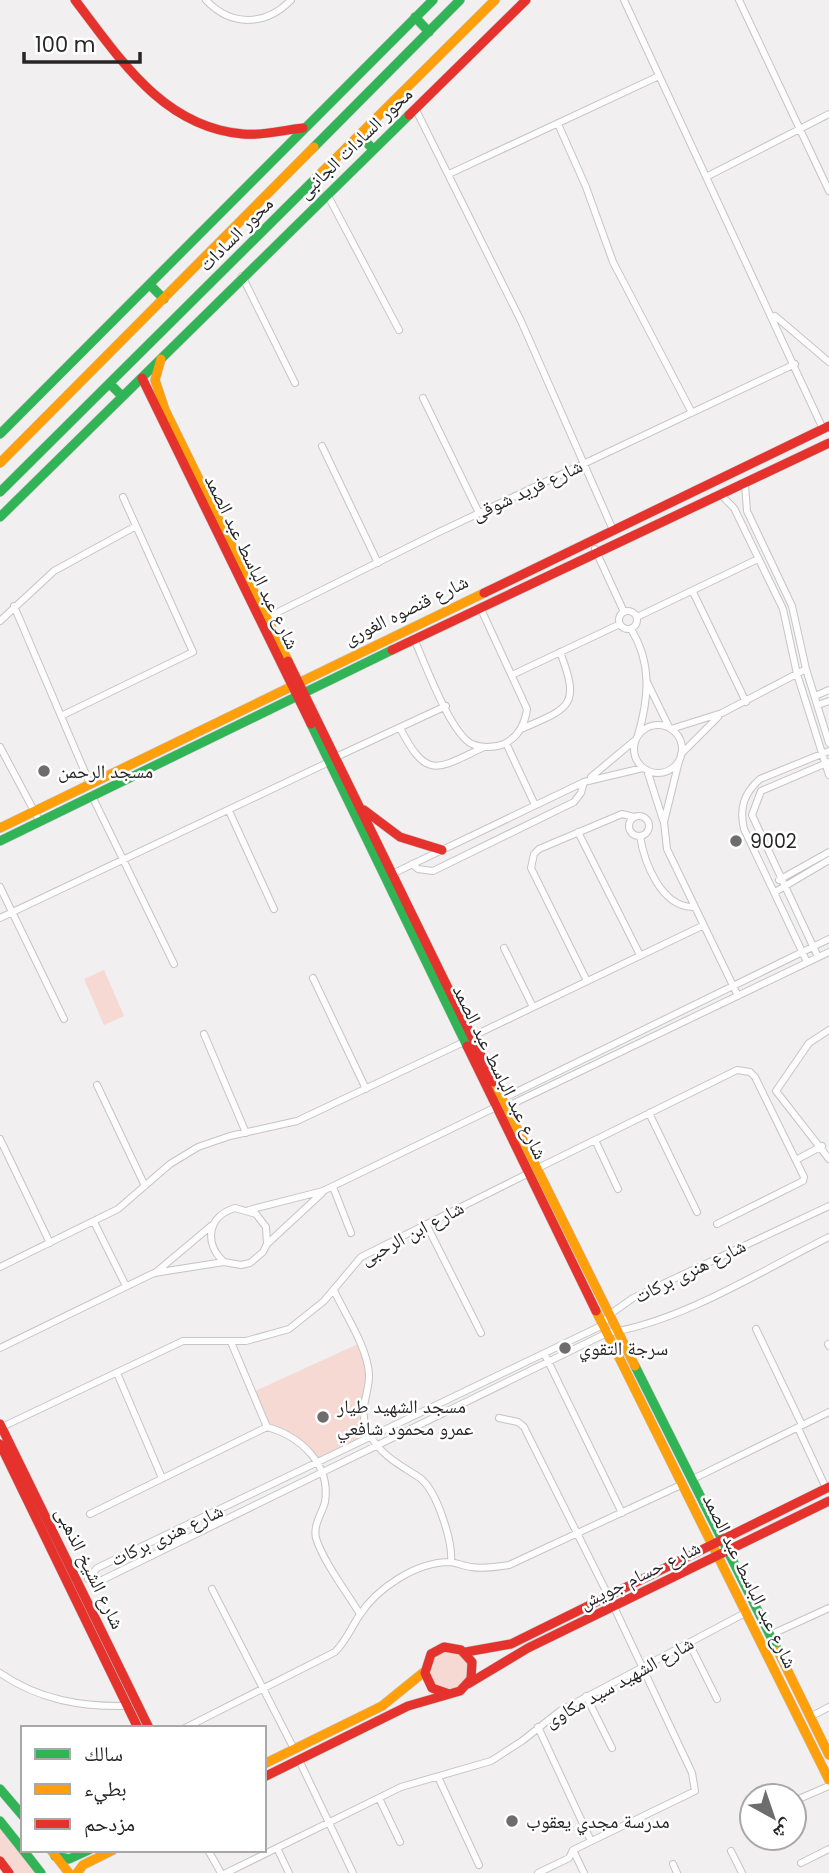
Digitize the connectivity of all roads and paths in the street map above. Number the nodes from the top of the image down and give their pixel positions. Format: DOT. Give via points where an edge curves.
graph roads {
  1 [pos="75,0"];
  2 [pos="206,0"];
  3 [pos="291,0"];
  4 [pos="433,0"];
  5 [pos="460,0"];
  6 [pos="495,0"];
  7 [pos="526,0"];
  8 [pos="624,0"];
  9 [pos="739,0"];
  10 [pos="415,18"];
  11 [pos="429,32"];
  12 [pos="659,76"];
  13 [pos="415,108"];
  14 [pos="829,114"];
  15 [pos="558,124"];
  16 [pos="303,128"];
  17 [pos="800,129"];
  18 [pos="359,135"];
  19 [pos="373,149"];
  20 [pos="449,174"];
  21 [pos="708,176"];
  22 [pos="829,191"];
  23 [pos="327,194"];
  24 [pos="242,276"];
  25 [pos="150,285"];
  26 [pos="164,299"];
  27 [pos="771,312"];
  28 [pos="399,330"];
  29 [pos="161,359"];
  30 [pos="829,362"];
  31 [pos="795,364"];
  32 [pos="142,378"];
  33 [pos="295,383"];
  34 [pos="110,384"];
  35 [pos="122,396"];
  36 [pos="423,398"];
  37 [pos="691,411"];
  38 [pos="826,427"];
  39 [pos="0,434"];
  40 [pos="322,446"];
  41 [pos="827,446"];
  42 [pos="0,463"];
  43 [pos="583,463"];
  44 [pos="745,485"];
  45 [pos="0,492"];
  46 [pos="721,495"];
  47 [pos="123,496"];
  48 [pos="479,513"];
  49 [pos="0,517"];
  50 [pos="629,522"];
  51 [pos="136,526"];
  52 [pos="613,530"];
  53 [pos="634,533"];
  54 [pos="759,540"];
  55 [pos="591,541"];
  56 [pos="751,544"];
  57 [pos="596,551"];
  58 [pos="758,559"];
  59 [pos="378,563"];
  60 [pos="693,592"];
  61 [pos="14,606"];
  62 [pos="480,607"];
  63 [pos="624,611"];
  64 [pos="637,617"];
  65 [pos="264,619"];
  66 [pos="0,621"];
  67 [pos="620,624"];
  68 [pos="631,629"];
  69 [pos="414,639"];
  70 [pos="561,652"];
  71 [pos="806,669"];
  72 [pos="797,674"];
  73 [pos="512,676"];
  74 [pos="647,682"];
  75 [pos="295,684"];
  76 [pos="829,690"];
  77 [pos="301,694"];
  78 [pos="815,696"];
  79 [pos="829,701"];
  80 [pos="746,702"];
  81 [pos="818,705"];
  82 [pos="446,706"];
  83 [pos="722,713"];
  84 [pos="61,716"];
  85 [pos="400,728"];
  86 [pos="670,728"];
  87 [pos="521,729"];
  88 [pos="636,738"];
  89 [pos="506,743"];
  90 [pos="829,743"];
  91 [pos="0,747"];
  92 [pos="484,747"];
  93 [pos="829,751"];
  94 [pos="821,753"];
  95 [pos="680,757"];
  96 [pos="332,760"];
  97 [pos="827,762"];
  98 [pos="645,769"];
  99 [pos="829,775"];
  100 [pos="584,782"];
  101 [pos="90,784"];
  102 [pos="92,796"];
  103 [pos="535,805"];
  104 [pos="360,807"];
  105 [pos="35,811"];
  106 [pos="229,811"];
  107 [pos="634,817"];
  108 [pos="40,822"];
  109 [pos="664,822"];
  110 [pos="0,828"];
  111 [pos="578,832"];
  112 [pos="640,836"];
  113 [pos="0,841"];
  114 [pos="442,850"];
  115 [pos="829,852"];
  116 [pos="829,860"];
  117 [pos="121,861"];
  118 [pos="412,864"];
  119 [pos="392,874"];
  120 [pos="782,882"];
  121 [pos="771,885"];
  122 [pos="0,887"];
  123 [pos="775,892"];
  124 [pos="693,907"];
  125 [pos="274,909"];
  126 [pos="12,912"];
  127 [pos="0,918"];
  128 [pos="702,926"];
  129 [pos="829,939"];
  130 [pos="813,946"];
  131 [pos="504,948"];
  132 [pos="802,951"];
  133 [pos="829,952"];
  134 [pos="640,955"];
  135 [pos="818,957"];
  136 [pos="807,962"];
  137 [pos="174,964"];
  138 [pos="313,978"];
  139 [pos="587,981"];
  140 [pos="732,985"];
  141 [pos="737,996"];
  142 [pos="533,1007"];
  143 [pos="64,1019"];
  144 [pos="829,1030"];
  145 [pos="204,1034"];
  146 [pos="468,1039"];
  147 [pos="97,1085"];
  148 [pos="366,1089"];
  149 [pos="776,1091"];
  150 [pos="501,1097"];
  151 [pos="765,1097"];
  152 [pos="501,1107"];
  153 [pos="649,1113"];
  154 [pos="246,1133"];
  155 [pos="0,1139"];
  156 [pos="595,1140"];
  157 [pos="822,1146"];
  158 [pos="829,1159"];
  159 [pos="796,1160"];
  160 [pos="533,1171"];
  161 [pos="145,1186"];
  162 [pos="333,1187"];
  163 [pos="618,1189"];
  164 [pos="323,1191"];
  165 [pos="829,1206"];
  166 [pos="249,1210"];
  167 [pos="697,1212"];
  168 [pos="94,1222"];
  169 [pos="426,1224"];
  170 [pos="717,1224"];
  171 [pos="213,1225"];
  172 [pos="351,1233"];
  173 [pos="829,1237"];
  174 [pos="50,1243"];
  175 [pos="267,1244"];
  176 [pos="224,1262"];
  177 [pos="0,1267"];
  178 [pos="154,1273"];
  179 [pos="126,1286"];
  180 [pos="334,1290"];
  181 [pos="609,1315"];
  182 [pos="756,1329"];
  183 [pos="609,1330"];
  184 [pos="481,1334"];
  185 [pos="231,1342"];
  186 [pos="0,1348"];
  187 [pos="545,1353"];
  188 [pos="548,1361"];
  189 [pos="117,1373"];
  190 [pos="829,1412"];
  191 [pos="499,1418"];
  192 [pos="1,1426"];
  193 [pos="800,1426"];
  194 [pos="267,1427"];
  195 [pos="373,1440"];
  196 [pos="0,1444"];
  197 [pos="320,1467"];
  198 [pos="162,1478"];
  199 [pos="693,1479"];
  200 [pos="683,1484"];
  201 [pos="827,1488"];
  202 [pos="829,1501"];
  203 [pos="622,1513"];
  204 [pos="90,1514"];
  205 [pos="577,1534"];
  206 [pos="723,1539"];
  207 [pos="713,1544"];
  208 [pos="729,1551"];
  209 [pos="719,1556"];
  210 [pos="451,1562"];
  211 [pos="212,1588"];
  212 [pos="608,1595"];
  213 [pos="614,1607"];
  214 [pos="829,1608"];
  215 [pos="747,1612"];
  216 [pos="360,1614"];
  217 [pos="770,1635"];
  218 [pos="689,1643"];
  219 [pos="466,1652"];
  220 [pos="640,1667"];
  221 [pos="424,1672"];
  222 [pos="0,1673"];
  223 [pos="468,1684"];
  224 [pos="262,1690"];
  225 [pos="449,1694"];
  226 [pos="586,1696"];
  227 [pos="717,1699"];
  228 [pos="128,1706"];
  229 [pos="829,1707"];
  230 [pos="810,1717"];
  231 [pos="137,1726"];
  232 [pos="148,1726"];
  233 [pos="189,1726"];
  234 [pos="538,1727"];
  235 [pos="612,1748"];
  236 [pos="294,1749"];
  237 [pos="829,1755"];
  238 [pos="299,1760"];
  239 [pos="266,1763"];
  240 [pos="266,1776"];
  241 [pos="438,1776"];
  242 [pos="829,1780"];
  243 [pos="829,1786"];
  244 [pos="0,1788"];
  245 [pos="808,1795"];
  246 [pos="379,1798"];
  247 [pos="21,1814"];
  248 [pos="0,1821"];
  249 [pos="329,1822"];
  250 [pos="591,1841"];
  251 [pos="400,1842"];
  252 [pos="21,1847"];
  253 [pos="277,1848"];
  254 [pos="829,1849"];
  255 [pos="573,1850"];
  256 [pos="731,1851"];
  257 [pos="24,1852"];
  258 [pos="84,1852"];
  259 [pos="109,1852"];
  260 [pos="209,1852"];
  261 [pos="53,1853"];
  262 [pos="0,1861"];
  263 [pos="801,1863"];
  264 [pos="673,1864"];
  265 [pos="479,1865"];
  266 [pos="9,1873"];
  267 [pos="40,1873"];
  268 [pos="69,1873"];
  269 [pos="77,1873"];
  270 [pos="221,1873"];
  271 [pos="226,1873"];
  272 [pos="289,1873"];
  273 [pos="354,1873"];
  274 [pos="538,1873"];
  275 [pos="584,1873"];
  276 [pos="677,1873"];
  277 [pos="742,1873"];
  1 -- 16 [label="street" via="147,90 179,116 231,133"];
  2 -- 3 [label="street" via="225,16 254,20 271,16"];
  4 -- 10 [label="street"];
  5 -- 11 [label="street, محور السادات"];
  6 -- 18 [label="street, محور السادات"];
  7 -- 13 [label="street, محور السادات الجانبى"];
  8 -- 12 [label="street"];
  9 -- 17 [label="street"];
  10 -- 11 [label="street"];
  10 -- 16 [label="street"];
  11 -- 26 [label="street, محور السادات"];
  12 -- 15 [label="street"];
  12 -- 21 [label="street"];
  13 -- 19 [label="street, محور السادات الجانبى"];
  13 -- 20 [label="street"];
  14 -- 17 [label="street"];
  15 -- 20 [label="street"];
  15 -- 37 [label="street" via="613,262"];
  16 -- 25 [label="street"];
  17 -- 21 [label="street"];
  17 -- 22 [label="street"];
  18 -- 19 [label="street"];
  18 -- 34 [label="street, محور السادات"];
  19 -- 23 [label="street, محور السادات الجانبى"];
  20 -- 43 [label="street"];
  21 -- 27 [label="street"];
  23 -- 24 [label="street, محور السادات الجانبى"];
  23 -- 28 [label="street"];
  24 -- 29 [label="street, محور السادات الجانبى"];
  24 -- 33 [label="street"];
  25 -- 26 [label="street"];
  25 -- 39 [label="street"];
  26 -- 42 [label="street, محور السادات"];
  27 -- 30 [label="street"];
  27 -- 31 [label="street"];
  29 -- 32 [label="street, محور السادات الجانبى"];
  29 -- 65 [label="street, شارع عبد الباسط عبد الصمد" via="155,376 159,395"];
  31 -- 37 [label="street, شارع فريد شوقى"];
  31 -- 38 [label="street"];
  32 -- 35 [label="street, محور السادات الجانبى"];
  32 -- 65 [label="street, شارع عبد الباسط عبد الصمد"];
  34 -- 35 [label="street"];
  34 -- 45 [label="street, محور السادات"];
  35 -- 49 [label="street, محور السادات الجانبى"];
  36 -- 48 [label="street"];
  37 -- 43 [label="street, شارع فريد شوقى"];
  38 -- 50 [label="street, شارع قنصوه الغورى"];
  40 -- 59 [label="street"];
  41 -- 44 [label="street, شارع قنصوه الغورى"];
  43 -- 48 [label="street, شارع فريد شوقى"];
  43 -- 52 [label="street"];
  44 -- 46 [label="street, شارع قنصوه الغورى"];
  44 -- 54 [label="street" via="747,512"];
  46 -- 53 [label="street, شارع قنصوه الغورى"];
  46 -- 56 [label="street" via="734,508"];
  47 -- 51 [label="street"];
  48 -- 59 [label="street, شارع فريد شوقى"];
  50 -- 52 [label="street, شارع قنصوه الغورى"];
  50 -- 53 [label="street"];
  51 -- 61 [label="street" via="54,571"];
  51 -- 84 [label="street" via="193,652"];
  52 -- 55 [label="street, شارع قنصوه الغورى"];
  53 -- 57 [label="street, شارع قنصوه الغورى"];
  54 -- 56 [label="street"];
  54 -- 71 [label="street" via="792,606"];
  55 -- 57 [label="street"];
  55 -- 75 [label="street, شارع قنصوه الغورى"];
  56 -- 58 [label="street"];
  57 -- 62 [label="street, شارع قنصوه الغورى"];
  57 -- 63 [label="street"];
  58 -- 60 [label="street"];
  58 -- 72 [label="street" via="783,609"];
  59 -- 65 [label="street, شارع فريد شوقى"];
  60 -- 64 [label="street"];
  60 -- 80 [label="street"];
  61 -- 66 [label="street"];
  61 -- 84 [label="street"];
  62 -- 69 [label="street, شارع قنصوه الغورى"];
  62 -- 73 [label="street"];
  63 -- 64 [label="street"];
  63 -- 67 [label="street"];
  64 -- 68 [label="street"];
  65 -- 75 [label="street, شارع عبد الباسط عبد الصمد"];
  67 -- 68 [label="street"];
  67 -- 70 [label="street"];
  68 -- 74 [label="street" via="645,660"];
  69 -- 77 [label="street, شارع قنصوه الغورى"];
  69 -- 82 [label="street"];
  70 -- 73 [label="street"];
  70 -- 87 [label="street" via="572,682 569,700 558,713"];
  71 -- 72 [label="street"];
  71 -- 78 [label="street"];
  72 -- 80 [label="street"];
  72 -- 94 [label="street"];
  73 -- 87 [label="street" via="527,709"];
  74 -- 86 [label="street"];
  74 -- 88 [label="street"];
  75 -- 77 [label="street, شارع عبد الباسط عبد الصمد"];
  75 -- 101 [label="street, شارع قنصوه الغورى"];
  76 -- 78 [label="street"];
  77 -- 96 [label="street, شارع عبد الباسط عبد الصمد"];
  77 -- 102 [label="street, شارع قنصوه الغورى"];
  78 -- 81 [label="street"];
  79 -- 81 [label="street"];
  80 -- 83 [label="street"];
  81 -- 90 [label="street"];
  82 -- 85 [label="street"];
  82 -- 92 [label="street" via="463,736"];
  83 -- 86 [label="street"];
  83 -- 95 [label="street"];
  84 -- 101 [label="street"];
  85 -- 92 [label="street" via="415,757 428,765 444,766"];
  85 -- 96 [label="street"];
  86 -- 88 [label="street" via="651,726"];
  86 -- 95 [label="street" via="680,740"];
  87 -- 89 [label="street"];
  88 -- 98 [label="street" via="636,758"];
  88 -- 100 [label="street"];
  89 -- 92 [label="street"];
  89 -- 103 [label="street"];
  91 -- 105 [label="street"];
  93 -- 94 [label="street"];
  94 -- 97 [label="street"];
  94 -- 121 [label="street" via="760,779 745,796 744,829"];
  95 -- 98 [label="street" via="661,772"];
  95 -- 109 [label="street"];
  96 -- 104 [label="street, شارع عبد الباسط عبد الصمد"];
  96 -- 106 [label="street"];
  96 -- 146 [label="street, شارع عبد الباسط عبد الصمد"];
  97 -- 99 [label="street"];
  97 -- 120 [label="street" via="776,782 756,798 754,824"];
  98 -- 100 [label="street"];
  98 -- 109 [label="street"];
  100 -- 103 [label="street"];
  100 -- 118 [label="street" via="573,802 433,871"];
  101 -- 105 [label="street, شارع قنصوه الغورى"];
  102 -- 108 [label="street, شارع قنصوه الغورى"];
  102 -- 117 [label="street"];
  103 -- 114 [label="street"];
  104 -- 114 [label="street" via="400,837"];
  104 -- 119 [label="street, شارع عبد الباسط عبد الصمد"];
  105 -- 108 [label="street"];
  105 -- 110 [label="street, شارع قنصوه الغورى"];
  106 -- 117 [label="street"];
  106 -- 125 [label="street"];
  107 -- 111 [label="street" via="622,814"];
  107 -- 112 [label="street" via="630,831"];
  107 -- 112 [label="street" via="645,817 649,825"];
  108 -- 113 [label="street, شارع قنصوه الغورى"];
  109 -- 124 [label="street" via="670,862"];
  111 -- 134 [label="street"];
  111 -- 139 [label="street" via="539,849 531,867"];
  112 -- 124 [label="street" via="645,858 670,900"];
  114 -- 118 [label="street"];
  115 -- 120 [label="street"];
  116 -- 120 [label="street"];
  117 -- 126 [label="street"];
  117 -- 137 [label="street"];
  118 -- 119 [label="street"];
  119 -- 146 [label="street, شارع عبد الباسط عبد الصمد"];
  120 -- 121 [label="street"];
  120 -- 123 [label="street"];
  120 -- 130 [label="street"];
  121 -- 123 [label="street"];
  122 -- 126 [label="street"];
  123 -- 132 [label="street"];
  124 -- 128 [label="street"];
  126 -- 127 [label="street"];
  126 -- 143 [label="street"];
  128 -- 134 [label="street"];
  128 -- 140 [label="street"];
  129 -- 130 [label="street"];
  130 -- 132 [label="street"];
  130 -- 135 [label="street"];
  131 -- 142 [label="street"];
  132 -- 136 [label="street"];
  132 -- 140 [label="street"];
  133 -- 135 [label="street"];
  134 -- 139 [label="street"];
  135 -- 136 [label="street"];
  136 -- 141 [label="street"];
  138 -- 148 [label="street"];
  139 -- 142 [label="street"];
  140 -- 141 [label="street"];
  140 -- 150 [label="street"];
  141 -- 152 [label="street"];
  142 -- 146 [label="street"];
  144 -- 149 [label="street" via="809,1043"];
  145 -- 154 [label="street"];
  146 -- 148 [label="street"];
  146 -- 150 [label="street, شارع عبد الباسط عبد الصمد"];
  146 -- 152 [label="street, شارع عبد الباسط عبد الصمد"];
  147 -- 161 [label="street"];
  148 -- 154 [label="street" via="289,1124"];
  149 -- 151 [label="street"];
  149 -- 157 [label="street" via="808,1135"];
  150 -- 152 [label="street, شارع عبد الباسط عبد الصمد"];
  151 -- 153 [label="street, شارع ابن الرحبى" via="750,1072 737,1070"];
  151 -- 159 [label="street, شارع ابن الرحبى"];
  152 -- 160 [label="street, شارع عبد الباسط عبد الصمد"];
  152 -- 162 [label="street"];
  153 -- 156 [label="street, شارع ابن الرحبى"];
  153 -- 167 [label="street"];
  154 -- 161 [label="street" via="184,1155"];
  155 -- 174 [label="street"];
  156 -- 160 [label="street, شارع ابن الرحبى"];
  156 -- 163 [label="street"];
  157 -- 158 [label="street"];
  157 -- 159 [label="street"];
  159 -- 170 [label="street" via="803,1181"];
  160 -- 169 [label="street, شارع ابن الرحبى"];
  160 -- 181 [label="street, شارع عبد الباسط عبد الصمد"];
  160 -- 183 [label="street, شارع عبد الباسط عبد الصمد"];
  161 -- 168 [label="street" via="128,1203"];
  162 -- 164 [label="street"];
  162 -- 172 [label="street"];
  164 -- 166 [label="street"];
  164 -- 175 [label="street"];
  165 -- 181 [label="street, شارع هنرى بركات" via="633,1298"];
  166 -- 171 [label="street" via="228,1210"];
  166 -- 175 [label="street" via="262,1220"];
  168 -- 174 [label="street"];
  168 -- 179 [label="street"];
  169 -- 180 [label="street, شارع ابن الرحبى" via="361,1257"];
  169 -- 184 [label="street"];
  171 -- 176 [label="street" via="211,1245"];
  171 -- 178 [label="street"];
  173 -- 183 [label="street, شارع هنرى بركات" via="665,1318 636,1329"];
  174 -- 177 [label="street"];
  175 -- 176 [label="street" via="250,1263"];
  176 -- 178 [label="street"];
  178 -- 179 [label="street"];
  179 -- 186 [label="street"];
  180 -- 185 [label="street, شارع ابن الرحبى" via="314,1312 289,1328 261,1339"];
  180 -- 195 [label="street" via="367,1366 363,1407"];
  181 -- 183 [label="street, شارع عبد الباسط عبد الصمد"];
  181 -- 183 [label="street, شارع هنرى بركات"];
  182 -- 193 [label="street"];
  183 -- 187 [label="street, شارع هنرى بركات"];
  183 -- 188 [label="street, شارع هنرى بركات"];
  183 -- 199 [label="street, شارع عبد الباسط عبد الصمد"];
  183 -- 200 [label="street, شارع عبد الباسط عبد الصمد"];
  185 -- 189 [label="street, شارع ابن الرحبى" via="183,1341"];
  185 -- 194 [label="street"];
  187 -- 188 [label="street"];
  187 -- 195 [label="street, شارع هنرى بركات"];
  188 -- 195 [label="street, شارع هنرى بركات"];
  188 -- 203 [label="street"];
  189 -- 192 [label="street, شارع ابن الرحبى"];
  189 -- 198 [label="street"];
  190 -- 193 [label="street"];
  191 -- 205 [label="street" via="524,1427"];
  192 -- 232 [label="street, شارع الشيخ الذهبى"];
  193 -- 199 [label="street"];
  193 -- 201 [label="street"];
  194 -- 197 [label="street" via="297,1441"];
  194 -- 198 [label="street"];
  195 -- 197 [label="street, شارع هنرى بركات"];
  195 -- 210 [label="street" via="401,1469 425,1484 449,1535"];
  196 -- 228 [label="street, شارع الشيخ الذهبى"];
  197 -- 197 [label="street, شارع هنرى بركات" via="97,1568 89,1579 102,1580"];
  197 -- 216 [label="street" via="325,1499 316,1537"];
  198 -- 204 [label="street"];
  199 -- 206 [label="street, شارع عبد الباسط عبد الصمد"];
  200 -- 203 [label="street"];
  200 -- 207 [label="street, شارع عبد الباسط عبد الصمد"];
  201 -- 206 [label="street, شارع حسام جويش"];
  202 -- 208 [label="street, شارع حسام جويش"];
  203 -- 205 [label="street"];
  205 -- 210 [label="street" via="509,1565 488,1569"];
  205 -- 212 [label="street"];
  206 -- 207 [label="street, شارع حسام جويش"];
  206 -- 208 [label="street, شارع عبد الباسط عبد الصمد"];
  207 -- 209 [label="street, شارع عبد الباسط عبد الصمد"];
  207 -- 212 [label="street, شارع حسام جويش"];
  208 -- 209 [label="street, شارع حسام جويش"];
  208 -- 217 [label="street, شارع عبد الباسط عبد الصمد"];
  209 -- 213 [label="street, شارع حسام جويش"];
  209 -- 215 [label="street, شارع عبد الباسط عبد الصمد"];
  210 -- 216 [label="street" via="400,1578"];
  211 -- 224 [label="street"];
  212 -- 219 [label="street, شارع حسام جويش" via="510,1644"];
  213 -- 220 [label="street"];
  213 -- 223 [label="street, شارع حسام جويش" via="515,1655"];
  214 -- 217 [label="street"];
  215 -- 218 [label="street, شارع الشهيد سيد مكاوى"];
  215 -- 242 [label="street, شارع عبد الباسط عبد الصمد"];
  216 -- 224 [label="street" via="335,1652"];
  217 -- 230 [label="street, شارع عبد الباسط عبد الصمد"];
  218 -- 220 [label="street, شارع الشهيد سيد مكاوى"];
  218 -- 227 [label="street"];
  219 -- 221 [label="street" via="451,1645 435,1649"];
  219 -- 223 [label="street" via="473,1668"];
  220 -- 226 [label="street, شارع الشهيد سيد مكاوى"];
  220 -- 250 [label="street" via="692,1773 695,1791"];
  221 -- 225 [label="street" via="432,1688"];
  221 -- 236 [label="street" via="382,1706"];
  222 -- 228 [label="street" via="26,1688 70,1703"];
  223 -- 225 [label="street"];
  224 -- 233 [label="street"];
  224 -- 236 [label="street"];
  225 -- 238 [label="street" via="408,1706"];
  226 -- 234 [label="street, شارع الشهيد سيد مكاوى"];
  226 -- 235 [label="street"];
  228 -- 231 [label="street, شارع الشيخ الذهبى"];
  229 -- 230 [label="street"];
  230 -- 237 [label="street, شارع عبد الباسط عبد الصمد"];
  234 -- 241 [label="street, شارع الشهيد سيد مكاوى" via="491,1761"];
  234 -- 250 [label="street"];
  236 -- 239 [label="street"];
  238 -- 240 [label="street"];
  238 -- 249 [label="street"];
  241 -- 246 [label="street, شارع الشهيد سيد مكاوى"];
  241 -- 265 [label="street"];
  243 -- 245 [label="street"];
  244 -- 247 [label="street"];
  246 -- 249 [label="street, شارع الشهيد سيد مكاوى"];
  246 -- 251 [label="street"];
  248 -- 252 [label="street"];
  249 -- 253 [label="street, شارع الشهيد سيد مكاوى"];
  249 -- 273 [label="street"];
  250 -- 255 [label="street"];
  253 -- 271 [label="street, شارع الشهيد سيد مكاوى"];
  253 -- 272 [label="street"];
  254 -- 263 [label="street"];
  255 -- 274 [label="street" via="569,1858"];
  255 -- 275 [label="street"];
  256 -- 277 [label="street"];
  257 -- 267 [label="street"];
  258 -- 261 [label="street" via="69,1858"];
  259 -- 269 [label="street"];
  260 -- 270 [label="street"];
  261 -- 268 [label="street"];
  262 -- 266 [label="street"];
  264 -- 276 [label="street"];
}
